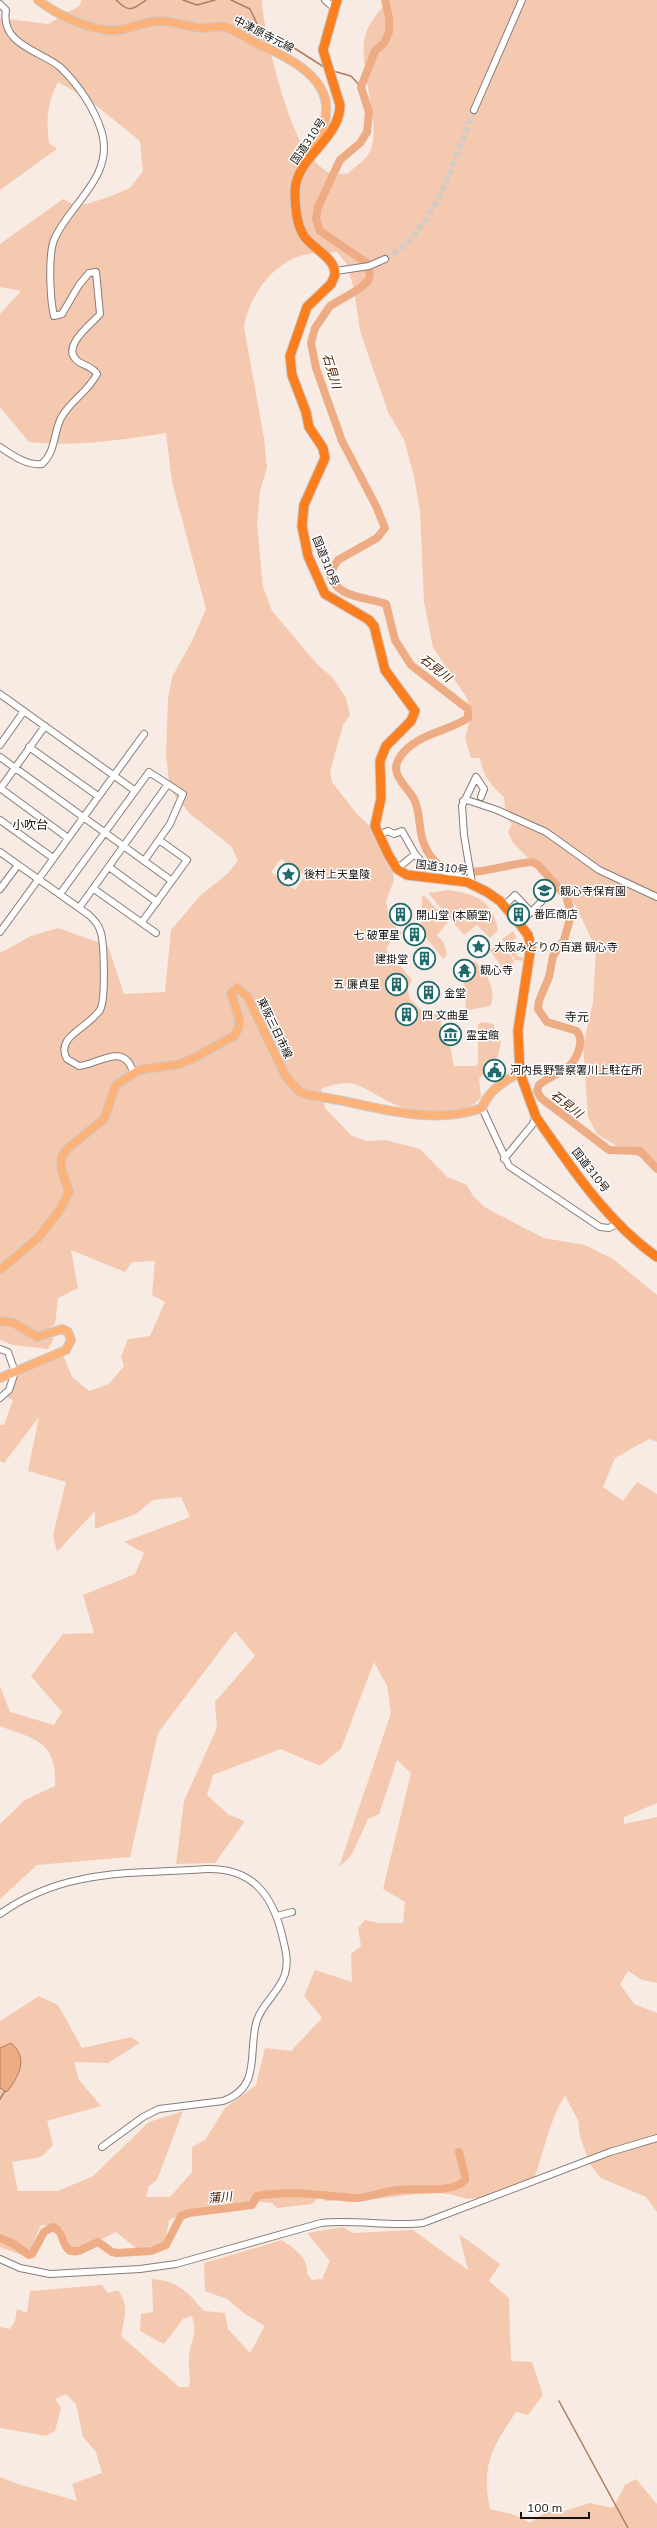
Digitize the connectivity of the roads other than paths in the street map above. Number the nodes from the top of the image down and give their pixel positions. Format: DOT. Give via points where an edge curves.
graph roads {
  1 [pos="38,0"];
  2 [pos="325,0"];
  3 [pos="522,0"];
  4 [pos="0,4"];
  5 [pos="335,4"];
  6 [pos="474,110"];
  7 [pos="303,167"];
  8 [pos="383,260"];
  9 [pos="336,271"];
  10 [pos="0,447"];
  11 [pos="1,697"];
  12 [pos="24,711"];
  13 [pos="45,726"];
  14 [pos="144,734"];
  15 [pos="0,745"];
  16 [pos="29,747"];
  17 [pos="0,757"];
  18 [pos="15,768"];
  19 [pos="114,775"];
  20 [pos="168,784"];
  21 [pos="0,789"];
  22 [pos="134,790"];
  23 [pos="98,796"];
  24 [pos="481,797"];
  25 [pos="464,801"];
  26 [pos="83,818"];
  27 [pos="0,820"];
  28 [pos="104,832"];
  29 [pos="380,835"];
  30 [pos="68,838"];
  31 [pos="159,840"];
  32 [pos="123,846"];
  33 [pos="0,852"];
  34 [pos="415,854"];
  35 [pos="54,858"];
  36 [pos="144,861"];
  37 [pos="18,865"];
  38 [pos="109,866"];
  39 [pos="397,869"];
  40 [pos="470,876"];
  41 [pos="38,879"];
  42 [pos="172,881"];
  43 [pos="0,889"];
  44 [pos="94,889"];
  45 [pos="60,894"];
  46 [pos="657,897"];
  47 [pos="157,902"];
  48 [pos="541,902"];
  49 [pos="504,906"];
  50 [pos="79,908"];
  51 [pos="531,912"];
  52 [pos="142,922"];
  53 [pos="520,923"];
  54 [pos="0,932"];
  55 [pos="156,933"];
  56 [pos="133,1072"];
  57 [pos="520,1073"];
  58 [pos="482,1108"];
  59 [pos="536,1117"];
  60 [pos="504,1159"];
  61 [pos="617,1224"];
  62 [pos="657,1257"];
  63 [pos="0,1270"];
  64 [pos="0,1322"];
  65 [pos="0,1349"];
  66 [pos="15,1372"];
  67 [pos="0,1378"];
  68 [pos="0,1398"];
  69 [pos="292,1912"];
  70 [pos="0,1914"];
  71 [pos="277,1916"];
  72 [pos="657,2138"];
  73 [pos="102,2147"];
  74 [pos="0,2258"];
  1 -- 7 [label="main road, 中津原寺元線" via="67,17 106,30 118,31 156,21 204,28 224,27 291,60 321,88 328,104 326,118 304,158"];
  2 -- 5 [label="street"];
  3 -- 6 [label="street"];
  4 -- 10 [label="street" via="6,10 5,27 14,42 22,48 44,56 60,68 92,108 102,134 104,153 94,182 55,239 52,265 54,316 62,314 79,285 89,273 96,272 100,314 77,337 73,353 76,360 97,374 85,392 62,416 51,453 42,464 14,457"];
  5 -- 7 [label="highway, 国道310号" via="323,50 340,112 333,128"];
  7 -- 9 [label="highway, 国道310号" via="295,190 299,225 310,243 332,263"];
  8 -- 9 [label="street"];
  9 -- 29 [label="highway, 国道310号" via="331,284 307,307 290,356 292,375 309,427 323,448 325,458 304,506 302,526 305,544 321,588 331,599 369,620 374,626 384,670 415,710 412,721 395,735 381,756 381,798 375,821"];
  11 -- 12 [label="street"];
  12 -- 13 [label="street"];
  12 -- 15 [label="street"];
  13 -- 16 [label="street"];
  13 -- 19 [label="street"];
  14 -- 19 [label="street"];
  16 -- 18 [label="street"];
  16 -- 23 [label="street"];
  17 -- 18 [label="street"];
  18 -- 21 [label="street"];
  18 -- 26 [label="street"];
  19 -- 22 [label="street"];
  19 -- 23 [label="street"];
  20 -- 22 [label="street" via="148,772"];
  20 -- 31 [label="street" via="183,794 170,824"];
  20 -- 32 [label="street"];
  21 -- 30 [label="street"];
  22 -- 28 [label="street"];
  23 -- 26 [label="street"];
  24 -- 25 [label="street" via="484,789 476,777"];
  25 -- 40 [label="street"];
  25 -- 46 [label="street" via="468,800 546,832 599,870"];
  26 -- 28 [label="street"];
  26 -- 30 [label="street"];
  27 -- 35 [label="street"];
  28 -- 32 [label="street"];
  28 -- 45 [label="street"];
  29 -- 34 [label="street" via="388,831 394,834 402,831"];
  29 -- 39 [label="highway, 国道310号"];
  30 -- 35 [label="street"];
  31 -- 36 [label="street"];
  31 -- 42 [label="street" via="187,860"];
  32 -- 36 [label="street"];
  32 -- 38 [label="street"];
  33 -- 37 [label="street"];
  34 -- 39 [label="street"];
  34 -- 40 [label="street" via="428,869"];
  35 -- 41 [label="street"];
  36 -- 42 [label="street"];
  37 -- 41 [label="street"];
  37 -- 43 [label="street"];
  38 -- 44 [label="street"];
  38 -- 47 [label="street"];
  39 -- 40 [label="highway, 国道310号" via="407,875 422,878"];
  40 -- 49 [label="highway, 国道310号"];
  41 -- 45 [label="street"];
  41 -- 54 [label="street"];
  42 -- 47 [label="street"];
  44 -- 50 [label="street"];
  44 -- 52 [label="street"];
  45 -- 50 [label="street"];
  47 -- 52 [label="street"];
  48 -- 51 [label="street"];
  49 -- 51 [label="street" via="515,895"];
  49 -- 53 [label="highway, 国道310号"];
  50 -- 56 [label="street" via="96,922 101,933 103,1005 97,1014 67,1040 66,1057 79,1066 107,1056 117,1057 129,1063"];
  51 -- 53 [label="street"];
  52 -- 55 [label="street"];
  53 -- 57 [label="highway, 国道310号" via="528,935 531,946 518,1024"];
  56 -- 58 [label="main road, 東阪三日市線" via="180,1064 234,1036 239,1027 239,1019 231,993 237,988 247,996 286,1076 299,1091 308,1095 418,1115 458,1115"];
  56 -- 63 [label="main road, 東阪三日市線" via="114,1087 104,1119 64,1154 61,1168 69,1192 59,1211 38,1238"];
  57 -- 58 [label="main road" via="509,1078 491,1093"];
  57 -- 59 [label="highway, 国道310号"];
  58 -- 60 [label="street"];
  59 -- 60 [label="street" via="529,1130"];
  59 -- 61 [label="highway, 国道310号"];
  60 -- 61 [label="street" via="513,1170 600,1227 605,1229"];
  61 -- 62 [label="highway, 国道310号"];
  64 -- 66 [label="main road" via="14,1323 37,1337 62,1329 70,1337 66,1350"];
  65 -- 66 [label="street" via="8,1352"];
  66 -- 67 [label="main road"];
  66 -- 68 [label="street" via="8,1390"];
  69 -- 71 [label="street"];
  70 -- 71 [label="street" via="37,1892 72,1880 219,1869 240,1875 254,1883 266,1894"];
  71 -- 73 [label="street" via="286,1952 286,1968 280,1984 257,2021 251,2070 244,2086 233,2097 223,2101 153,2111"];
  72 -- 74 [label="street" via="610,2152 423,2222 321,2223 176,2264 140,2269 50,2274 20,2268"];
}
